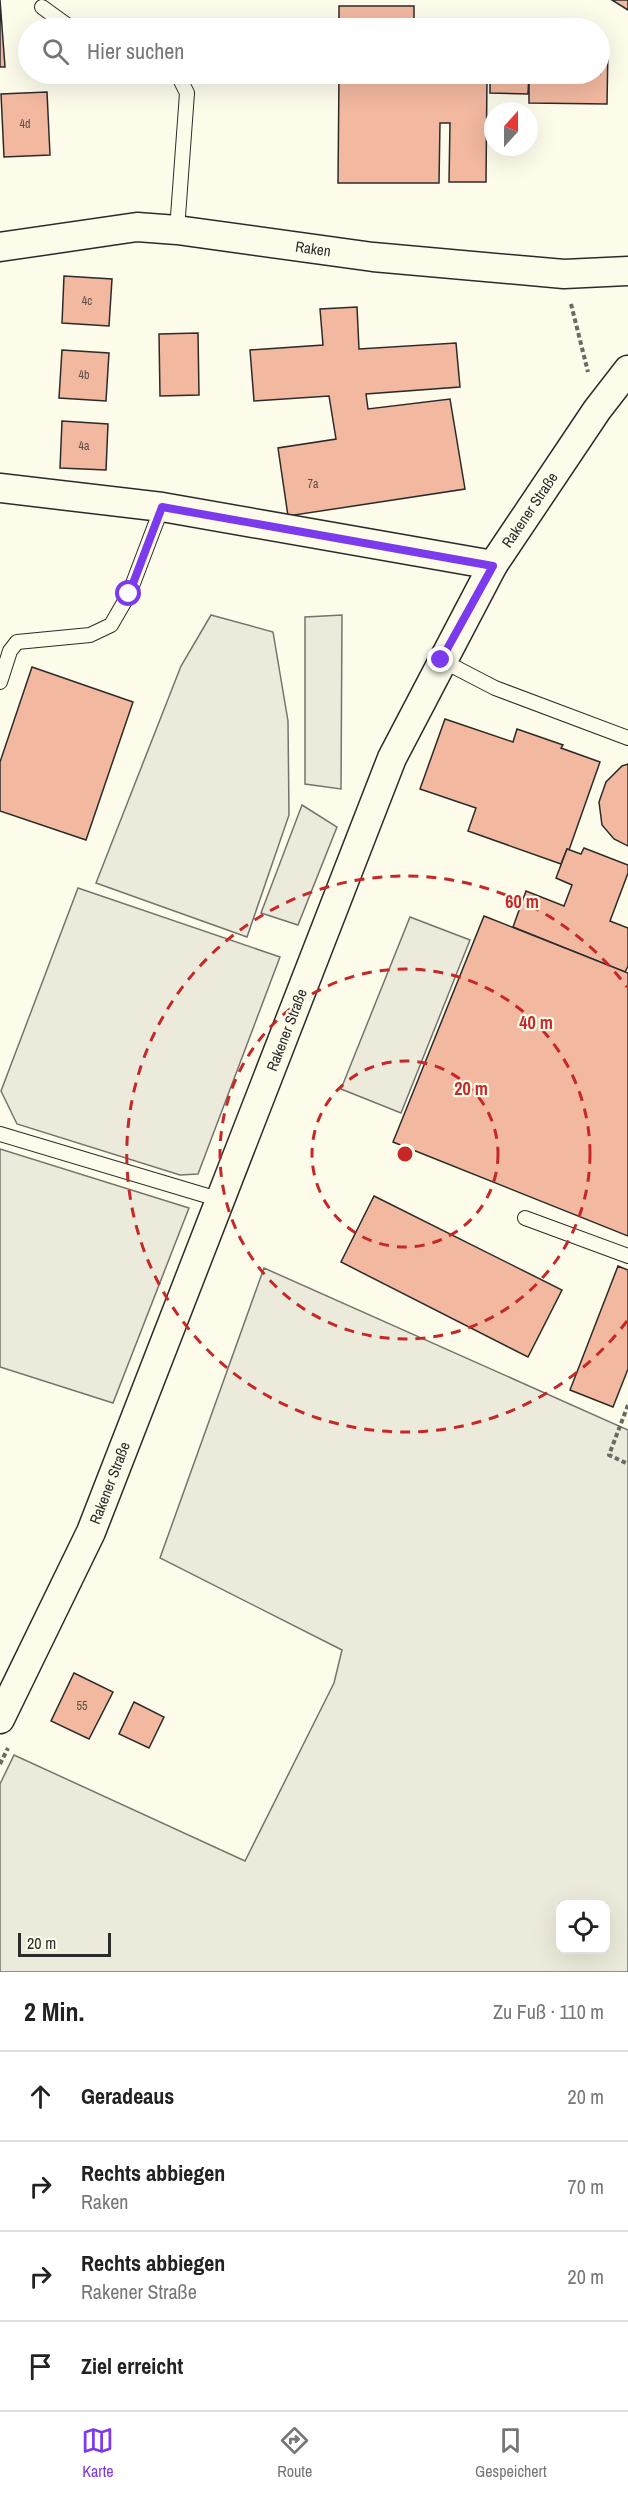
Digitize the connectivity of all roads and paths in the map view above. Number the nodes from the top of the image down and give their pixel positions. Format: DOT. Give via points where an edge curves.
graph roads {
  1 [pos="42,7"];
  2 [pos="57,18"];
  3 [pos="183,84"];
  4 [pos="177,230"];
  5 [pos="0,247"];
  6 [pos="628,271"];
  7 [pos="564,274"];
  8 [pos="628,370"];
  9 [pos="597,410"];
  10 [pos="0,488"];
  11 [pos="162,507"];
  12 [pos="493,566"];
  13 [pos="441,660"];
  14 [pos="0,681"];
  15 [pos="628,738"];
  16 [pos="0,1134"];
  17 [pos="221,1200"];
  18 [pos="525,1218"];
  19 [pos="628,1256"];
  20 [pos="628,1406"];
  21 [pos="628,1464"];
  22 [pos="0,1719"];
  1 -- 2 [label="lane"];
  3 -- 4 [label="lane" via="187,93"];
  4 -- 5 [label="street, Raken" via="137,227"];
  4 -- 7 [label="street, Raken" via="373,257"];
  6 -- 7 [label="street, Raken"];
  7 -- 9 [label="path"];
  8 -- 9 [label="street, Rakener Straße"];
  9 -- 12 [label="street, Rakener Straße"];
  10 -- 11 [label="street"];
  11 -- 12 [label="street"];
  11 -- 14 [label="lane" via="129,594 111,625 90,635 17,642"];
  12 -- 13 [label="street, Rakener Straße"];
  13 -- 15 [label="lane" via="495,688"];
  13 -- 17 [label="street, Rakener Straße" via="392,758"];
  16 -- 17 [label="lane"];
  17 -- 22 [label="street, Rakener Straße" via="91,1532"];
  18 -- 19 [label="lane"];
  20 -- 21 [label="path" via="609,1455"];
}
